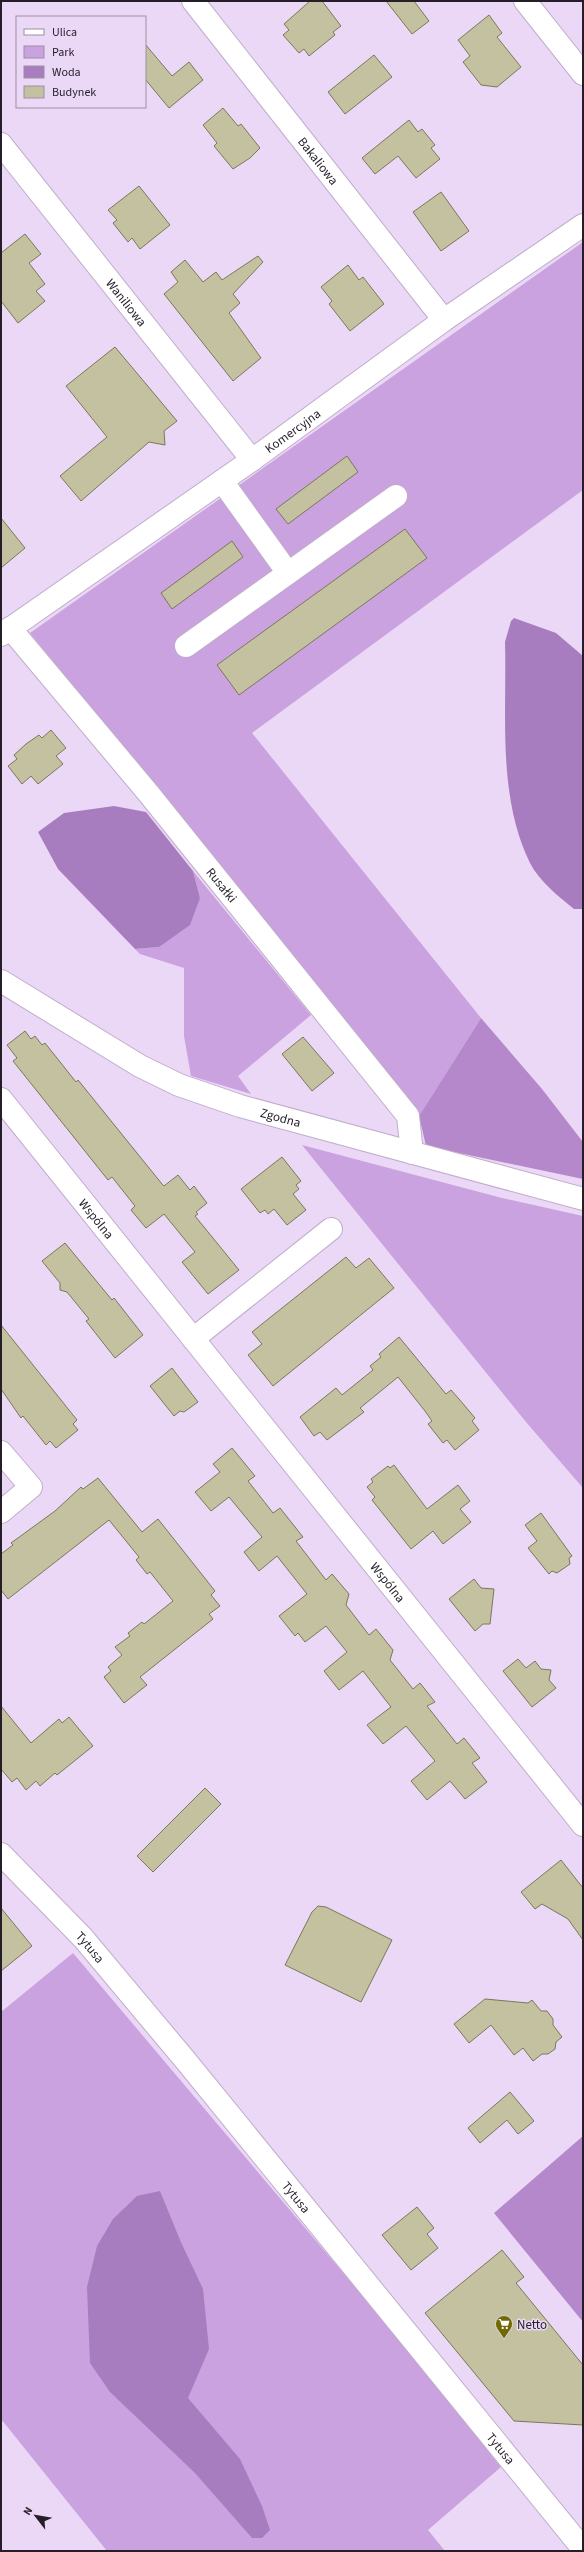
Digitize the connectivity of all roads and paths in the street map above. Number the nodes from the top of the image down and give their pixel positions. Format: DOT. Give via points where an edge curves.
graph roads {
  1 [pos="192,1"];
  2 [pos="525,1"];
  3 [pos="583,74"];
  4 [pos="1,144"];
  5 [pos="583,225"];
  6 [pos="444,320"];
  7 [pos="252,460"];
  8 [pos="222,481"];
  9 [pos="396,496"];
  10 [pos="288,573"];
  11 [pos="6,631"];
  12 [pos="186,646"];
  13 [pos="1,981"];
  14 [pos="1,1098"];
  15 [pos="412,1153"];
  16 [pos="583,1199"];
  17 [pos="331,1229"];
  18 [pos="193,1339"];
  19 [pos="1,1452"];
  20 [pos="1,1512"];
  21 [pos="583,1826"];
  22 [pos="2,1856"];
  23 [pos="583,2549"];
  1 -- 6 [label="street, Bakaliowa"];
  2 -- 3 [label="street"];
  4 -- 7 [label="street, Waniliowa"];
  5 -- 6 [label="street, Komercyjna"];
  6 -- 7 [label="street, Komercyjna"];
  7 -- 8 [label="street, Komercyjna"];
  8 -- 10 [label="street"];
  8 -- 11 [label="street, Komercyjna"];
  9 -- 10 [label="street"];
  10 -- 12 [label="street"];
  11 -- 15 [label="street, Rusałki" via="149,794 408,1116"];
  13 -- 15 [label="street, Zgodna" via="140,1066 179,1085 240,1106"];
  14 -- 18 [label="street, Wspólna"];
  15 -- 16 [label="street, Zgodna"];
  17 -- 18 [label="street"];
  18 -- 21 [label="street, Wspólna"];
  19 -- 20 [label="street" via="31,1487"];
  22 -- 23 [label="street, Tytusa" via="84,1938"];
}
